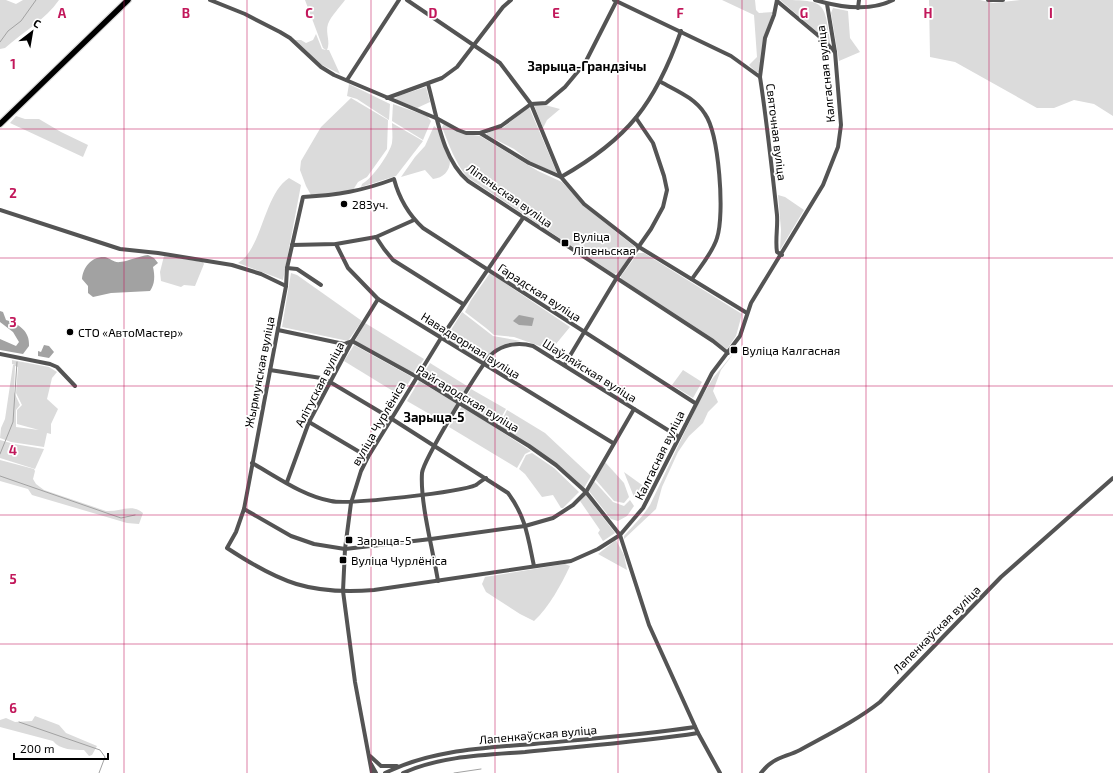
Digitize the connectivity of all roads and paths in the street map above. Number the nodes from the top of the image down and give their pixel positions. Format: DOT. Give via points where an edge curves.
graph roads {
  1 [pos="128,0"];
  2 [pos="210,0"];
  3 [pos="399,0"];
  4 [pos="406,0"];
  5 [pos="511,0"];
  6 [pos="616,0"];
  7 [pos="777,0"];
  8 [pos="819,0"];
  9 [pos="859,0"];
  10 [pos="893,0"];
  11 [pos="988,0"];
  12 [pos="1003,0"];
  13 [pos="827,4"];
  14 [pos="858,8"];
  15 [pos="681,32"];
  16 [pos="475,44"];
  17 [pos="835,52"];
  18 [pos="760,78"];
  19 [pos="348,80"];
  20 [pos="661,82"];
  21 [pos="428,84"];
  22 [pos="387,98"];
  23 [pos="531,104"];
  24 [pos="636,118"];
  25 [pos="438,119"];
  26 [pos="0,124"];
  27 [pos="480,133"];
  28 [pos="561,177"];
  29 [pos="303,197"];
  30 [pos="0,210"];
  31 [pos="523,218"];
  32 [pos="414,220"];
  33 [pos="376,236"];
  34 [pos="336,244"];
  35 [pos="292,245"];
  36 [pos="639,247"];
  37 [pos="782,255"];
  38 [pos="287,268"];
  39 [pos="488,269"];
  40 [pos="616,279"];
  41 [pos="692,280"];
  42 [pos="321,285"];
  43 [pos="286,286"];
  44 [pos="378,299"];
  45 [pos="463,304"];
  46 [pos="747,313"];
  47 [pos="278,330"];
  48 [pos="584,332"];
  49 [pos="441,338"];
  50 [pos="352,341"];
  51 [pos="728,353"];
  52 [pos="0,354"];
  53 [pos="565,364"];
  54 [pos="483,365"];
  55 [pos="270,370"];
  56 [pos="417,377"];
  57 [pos="330,382"];
  58 [pos="75,386"];
  59 [pos="460,403"];
  60 [pos="695,403"];
  61 [pos="634,409"];
  62 [pos="392,419"];
  63 [pos="309,422"];
  64 [pos="679,438"];
  65 [pos="613,443"];
  66 [pos="434,446"];
  67 [pos="368,456"];
  68 [pos="252,463"];
  69 [pos="486,478"];
  70 [pos="1113,478"];
  71 [pos="287,482"];
  72 [pos="586,492"];
  73 [pos="423,494"];
  74 [pos="351,502"];
  75 [pos="244,509"];
  76 [pos="526,526"];
  77 [pos="620,535"];
  78 [pos="431,539"];
  79 [pos="227,548"];
  80 [pos="345,549"];
  81 [pos="534,566"];
  82 [pos="438,580"];
  83 [pos="343,592"];
  84 [pos="695,727"];
  85 [pos="698,733"];
  86 [pos="369,755"];
  87 [pos="371,764"];
  88 [pos="399,766"];
  89 [pos="372,773"];
  90 [pos="376,773"];
  91 [pos="385,773"];
  92 [pos="403,773"];
  93 [pos="720,773"];
  94 [pos="761,773"];
  1 -- 26 [label="main road"];
  2 -- 19 [label="street" via="280,32 321,67"];
  3 -- 19 [label="street"];
  4 -- 16 [label="street"];
  5 -- 16 [label="street"];
  6 -- 15 [label="street, Святочная вуліца"];
  6 -- 23 [label="street" via="576,76 546,103"];
  7 -- 17 [label="street"];
  7 -- 18 [label="street" via="765,38"];
  8 -- 13 [label="street"];
  9 -- 14 [label="street"];
  10 -- 14 [label="street"];
  11 -- 12 [label="street"];
  13 -- 14 [label="street"];
  13 -- 17 [label="street, Калгасная вуліца"];
  15 -- 18 [label="street, Святочная вуліца" via="731,56"];
  15 -- 20 [label="street"];
  16 -- 21 [label="street" via="457,67"];
  16 -- 23 [label="street" via="500,63"];
  17 -- 37 [label="street, Калгасная вуліца" via="841,125 838,146 823,185"];
  18 -- 37 [label="street, Святочная вуліца" via="768,128 778,229 776,247 777,252"];
  19 -- 22 [label="street"];
  20 -- 24 [label="street"];
  20 -- 41 [label="street" via="692,99 706,114 718,161 721,223 717,238"];
  21 -- 22 [label="street"];
  21 -- 25 [label="street, Ліпеньская вуліца"];
  22 -- 25 [label="street"];
  23 -- 27 [label="street" via="501,126"];
  23 -- 28 [label="street"];
  24 -- 28 [label="street" via="619,138 588,162"];
  24 -- 36 [label="street" via="653,143 667,190 663,207"];
  25 -- 27 [label="street" via="466,133"];
  25 -- 31 [label="street, Ліпеньская вуліца" via="453,165 460,174"];
  27 -- 28 [label="street" via="529,163"];
  28 -- 36 [label="street" via="584,204"];
  29 -- 32 [label="street, Гарадская вуліца" via="337,195 367,189 394,179 398,192"];
  29 -- 35 [label="street, Жырмунская вуліца"];
  30 -- 43 [label="street" via="120,249 232,265 261,274"];
  31 -- 39 [label="street, вуліца Чурлёніса"];
  31 -- 40 [label="street, Ліпеньская вуліца"];
  32 -- 33 [label="street"];
  32 -- 39 [label="street, Гарадская вуліца" via="430,233"];
  33 -- 34 [label="street"];
  33 -- 45 [label="street" via="394,260"];
  34 -- 35 [label="street"];
  34 -- 44 [label="street, Навадворная вуліца" via="348,268"];
  35 -- 38 [label="street, Жырмунская вуліца"];
  36 -- 40 [label="street"];
  36 -- 41 [label="street"];
  37 -- 46 [label="street, Калгасная вуліца"];
  38 -- 42 [label="street" via="297,269"];
  38 -- 43 [label="street, Жырмунская вуліца"];
  39 -- 45 [label="street, вуліца Чурлёніса"];
  39 -- 48 [label="street, Гарадская вуліца"];
  40 -- 48 [label="street"];
  40 -- 51 [label="street, Ліпеньская вуліца"];
  41 -- 46 [label="street"];
  43 -- 47 [label="street, Жырмунская вуліца"];
  44 -- 49 [label="street, Навадворная вуліца"];
  44 -- 50 [label="street, Алітуская вуліца"];
  45 -- 49 [label="street, вуліца Чурлёніса"];
  46 -- 51 [label="street, Калгасная вуліца" via="740,336"];
  47 -- 50 [label="street" via="344,344"];
  47 -- 55 [label="street, Жырмунская вуліца"];
  48 -- 53 [label="street"];
  48 -- 60 [label="street, Гарадская вуліца"];
  49 -- 54 [label="street, Навадворная вуліца"];
  49 -- 56 [label="street, вуліца Чурлёніса"];
  50 -- 56 [label="street, Райгародская вуліца"];
  50 -- 57 [label="street, Алітуская вуліца"];
  51 -- 60 [label="street, Калгасная вуліца" via="712,373"];
  52 -- 58 [label="street" via="50,364"];
  53 -- 54 [label="street, Шаўляйская вуліца" via="533,346 517,344 499,349"];
  53 -- 61 [label="street, Шаўляйская вуліца"];
  54 -- 59 [label="street, Шаўляйская вуліца"];
  54 -- 65 [label="street, Навадворная вуліца"];
  55 -- 57 [label="street" via="321,378"];
  55 -- 68 [label="street, Жырмунская вуліца"];
  56 -- 59 [label="street, Райгародская вуліца"];
  56 -- 62 [label="street, вуліца Чурлёніса"];
  57 -- 62 [label="street"];
  57 -- 63 [label="street, Алітуская вуліца"];
  59 -- 66 [label="street, Шаўляйская вуліца"];
  59 -- 72 [label="street, Райгародская вуліца" via="556,465"];
  60 -- 64 [label="street, Калгасная вуліца"];
  61 -- 64 [label="street, Шаўляйская вуліца"];
  61 -- 65 [label="street"];
  62 -- 66 [label="street"];
  62 -- 67 [label="street, вуліца Чурлёніса"];
  63 -- 67 [label="street"];
  63 -- 71 [label="street, Алітуская вуліца"];
  64 -- 77 [label="street, Калгасная вуліца" via="643,508"];
  65 -- 72 [label="street"];
  66 -- 69 [label="street"];
  66 -- 73 [label="street, Шаўляйская вуліца" via="422,471"];
  67 -- 74 [label="street, вуліца Чурлёніса"];
  68 -- 71 [label="street"];
  68 -- 75 [label="street, Жырмунская вуліца"];
  69 -- 73 [label="street" via="475,485"];
  69 -- 76 [label="street" via="508,493 519,508"];
  70 -- 94 [label="street, Лапенкаўская вуліца" via="1001,577 880,702 800,750 775,759"];
  71 -- 74 [label="street" via="311,495 332,502"];
  72 -- 76 [label="street" via="553,518"];
  72 -- 77 [label="street, Райгародская вуліца"];
  73 -- 74 [label="street"];
  73 -- 78 [label="street, Шаўляйская вуліца"];
  74 -- 80 [label="street, вуліца Чурлёніса"];
  75 -- 79 [label="street, Жырмунская вуліца"];
  75 -- 80 [label="street" via="291,536 314,544"];
  76 -- 78 [label="street"];
  76 -- 81 [label="street"];
  77 -- 81 [label="street, Калгасная вуліца" via="598,549 571,561"];
  77 -- 84 [label="street" via="649,625"];
  78 -- 80 [label="street"];
  78 -- 82 [label="street, Шаўляйская вуліца"];
  79 -- 83 [label="street, Калгасная вуліца" via="276,578 324,591"];
  80 -- 83 [label="street, вуліца Чурлёніса"];
  81 -- 82 [label="street, Калгасная вуліца"];
  82 -- 83 [label="street, Калгасная вуліца"];
  83 -- 86 [label="street, вуліца Чурлёніса" via="355,682"];
  84 -- 85 [label="street"];
  84 -- 88 [label="street, Лапенкаўская вуліца" via="655,733 492,747 430,756"];
  85 -- 92 [label="street, Лапенкаўская вуліца" via="654,740 434,762"];
  85 -- 93 [label="street"];
  86 -- 87 [label="street, вуліца Чурлёніса"];
  86 -- 88 [label="street" via="381,766"];
  87 -- 89 [label="street"];
  87 -- 90 [label="street"];
  88 -- 91 [label="street, Лапенкаўская вуліца"];
}
